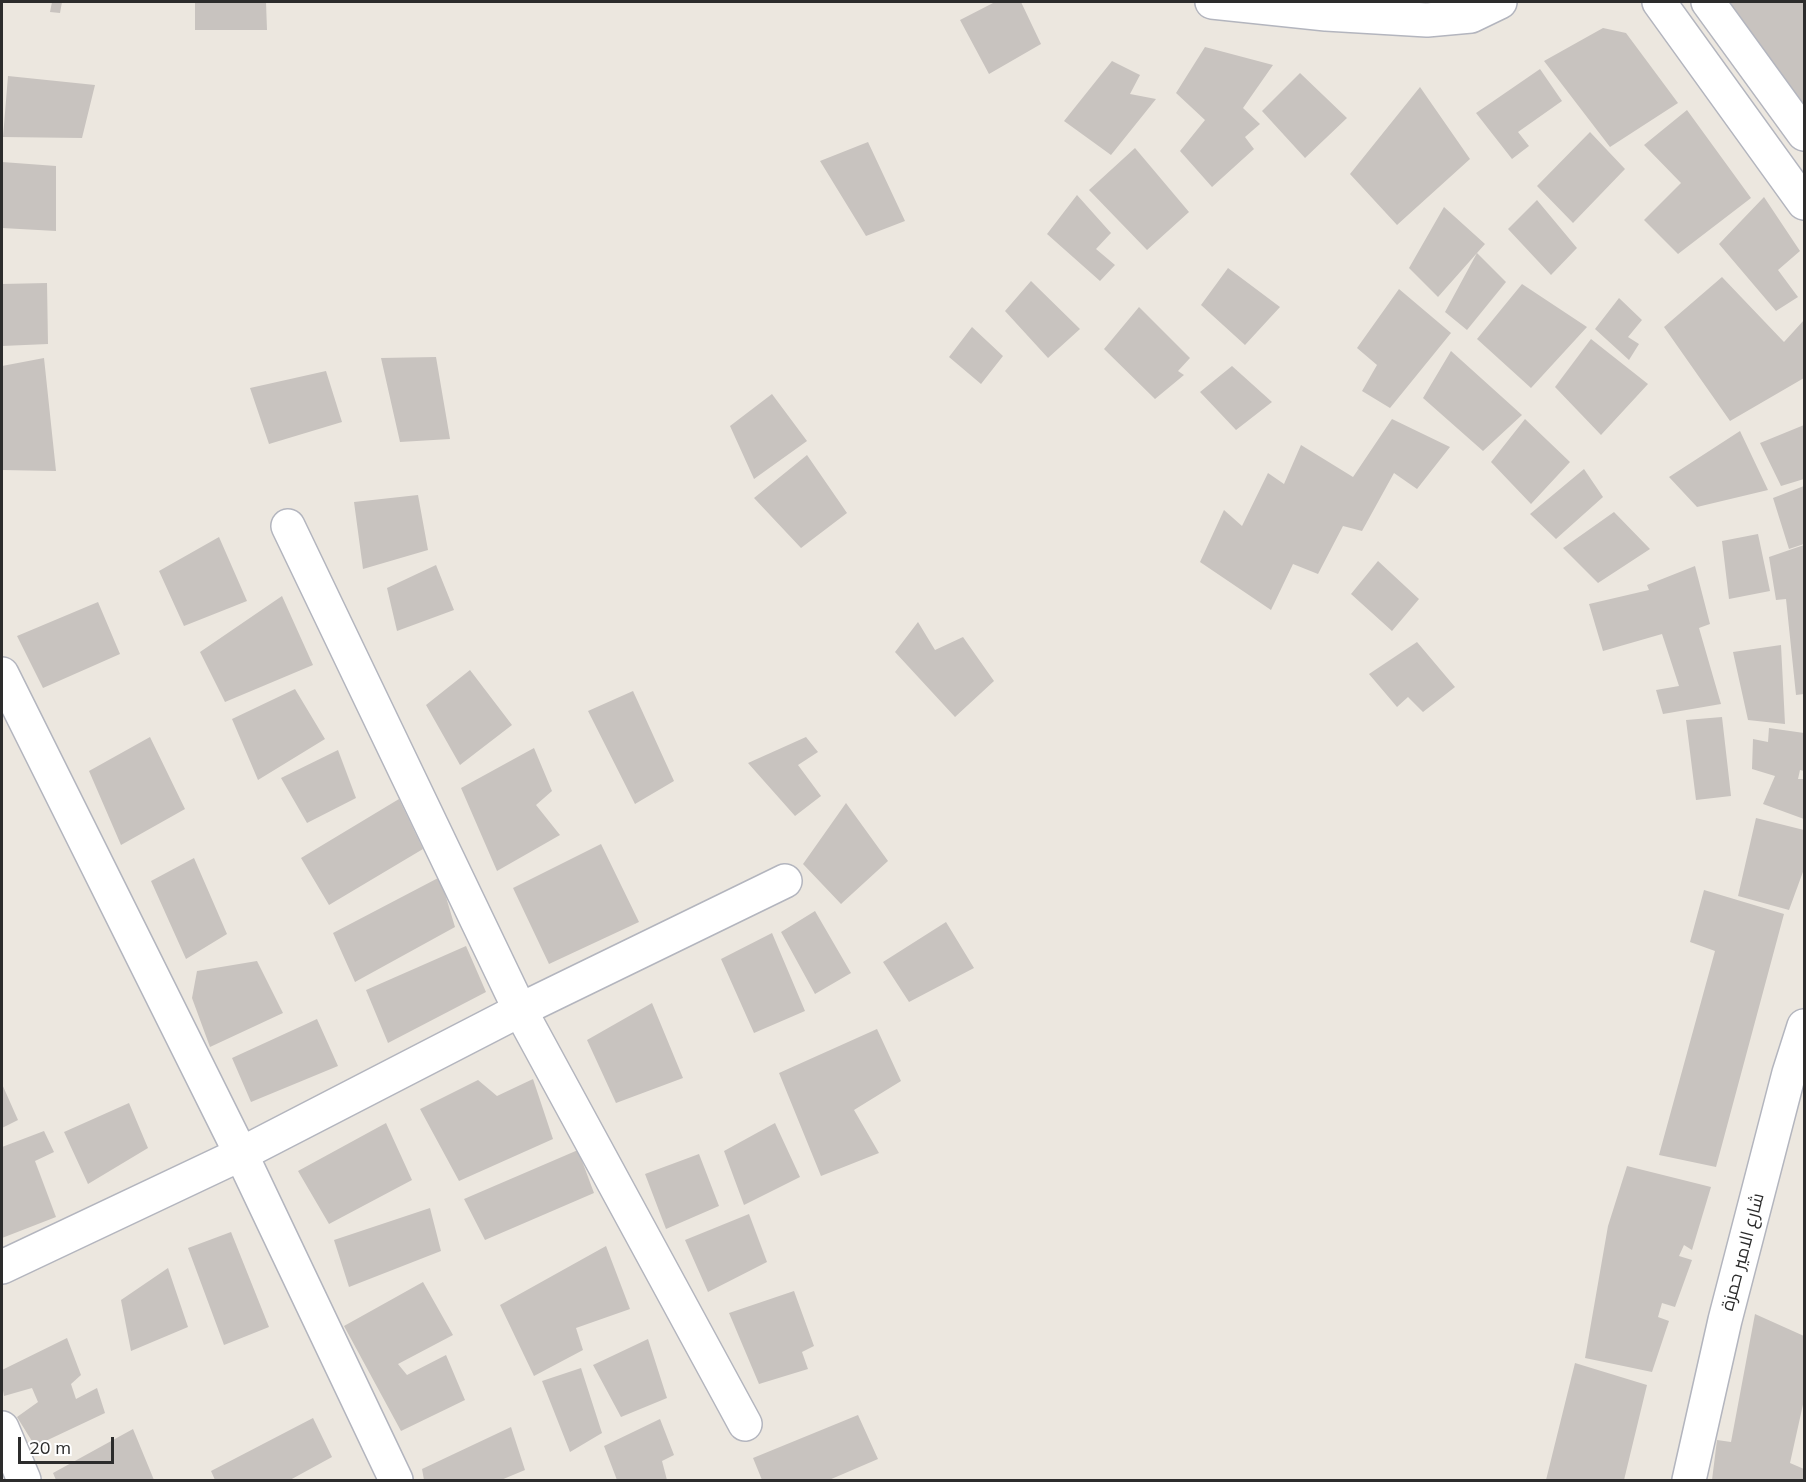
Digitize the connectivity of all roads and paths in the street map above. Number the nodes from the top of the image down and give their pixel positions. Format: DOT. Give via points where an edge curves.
graph roads {
  1 [pos="1212,2"];
  2 [pos="1500,2"];
  3 [pos="1659,2"];
  4 [pos="1708,2"];
  5 [pos="1323,8"];
  6 [pos="1804,134"];
  7 [pos="1804,203"];
  8 [pos="288,526"];
  9 [pos="2,674"];
  10 [pos="785,881"];
  11 [pos="520,1010"];
  12 [pos="1804,1026"];
  13 [pos="241,1154"];
  14 [pos="2,1267"];
  15 [pos="745,1424"];
  16 [pos="2,1428"];
  17 [pos="24,1480"];
  18 [pos="396,1480"];
  19 [pos="1689,1480"];
  1 -- 5 [label="street"];
  2 -- 5 [label="street" via="1471,16 1427,20"];
  3 -- 7 [label="street"];
  4 -- 6 [label="street"];
  8 -- 11 [label="street"];
  9 -- 13 [label="street"];
  10 -- 11 [label="street"];
  11 -- 13 [label="street"];
  11 -- 15 [label="street"];
  12 -- 19 [label="street, شارع الامير حمزة" via="1731,1298"];
  13 -- 14 [label="street"];
  13 -- 18 [label="street"];
  16 -- 17 [label="street"];
}
